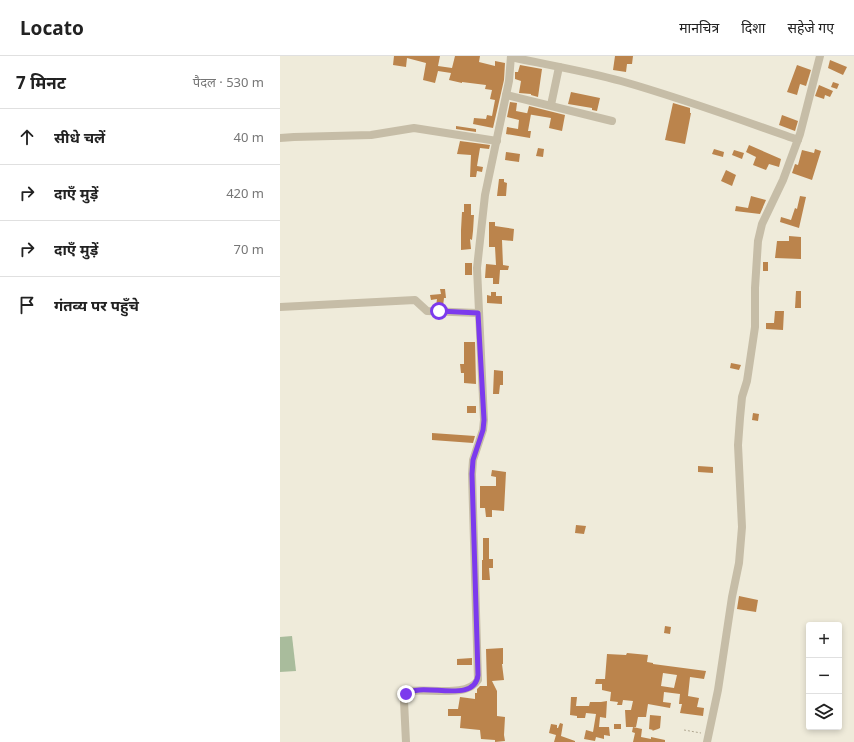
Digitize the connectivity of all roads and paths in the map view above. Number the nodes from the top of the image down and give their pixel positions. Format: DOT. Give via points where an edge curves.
graph roads {
  1 [pos="820,56"];
  2 [pos="511,57"];
  3 [pos="559,67"];
  4 [pos="506,95"];
  5 [pos="551,105"];
  6 [pos="612,121"];
  7 [pos="280,138"];
  8 [pos="798,140"];
  9 [pos="497,141"];
  10 [pos="280,307"];
  11 [pos="478,313"];
  12 [pos="684,730"];
  13 [pos="708,738"];
  14 [pos="406,742"];
  1 -- 8 [label="street"];
  2 -- 3 [label="street"];
  2 -- 4 [label="street"];
  3 -- 5 [label="street"];
  3 -- 8 [label="street" via="621,81 712,109"];
  4 -- 5 [label="street"];
  4 -- 9 [label="street"];
  5 -- 6 [label="street"];
  7 -- 9 [label="street" via="371,135 414,128"];
  8 -- 13 [label="street" via="762,224 758,241 755,327 747,381 742,396 738,445 742,506 739,563"];
  9 -- 11 [label="street" via="479,241"];
  10 -- 11 [label="street" via="415,300 427,311"];
  11 -- 14 [label="street" via="484,420 473,460 472,474 478,680 475,685 459,690 416,690 406,694"];
  12 -- 13 [label="path"];
}
